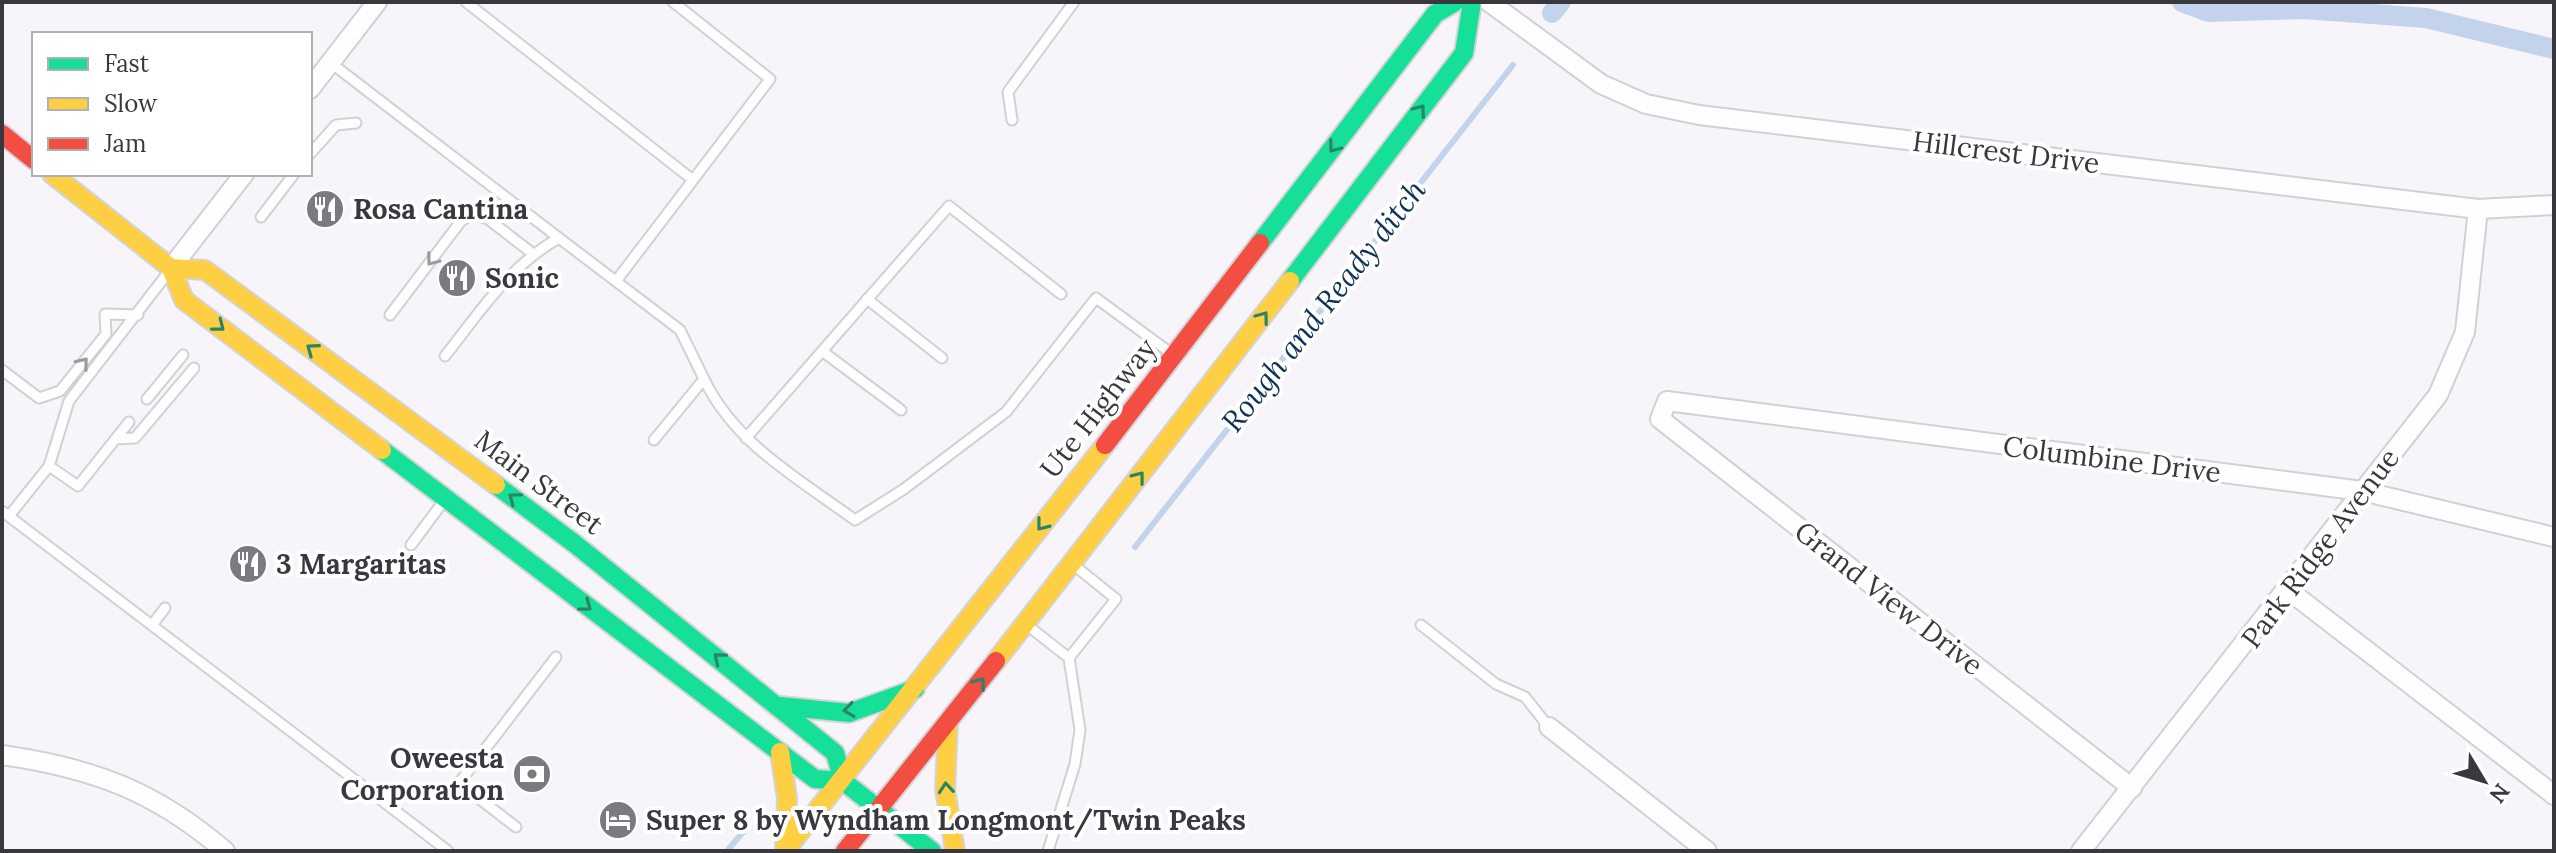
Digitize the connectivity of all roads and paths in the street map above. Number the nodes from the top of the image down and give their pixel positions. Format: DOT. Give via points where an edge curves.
graph roads {
  1 [pos="377,2"];
  2 [pos="466,2"];
  3 [pos="673,2"];
  4 [pos="1074,2"];
  5 [pos="1455,2"];
  6 [pos="1472,2"];
  7 [pos="1489,2"];
  8 [pos="331,63"];
  9 [pos="312,87"];
  10 [pos="1012,120"];
  11 [pos="356,123"];
  12 [pos="2,134"];
  13 [pos="312,152"];
  14 [pos="32,158"];
  15 [pos="55,176"];
  16 [pos="242,176"];
  17 [pos="292,176"];
  18 [pos="693,180"];
  19 [pos="2554,205"];
  20 [pos="2478,209"];
  21 [pos="261,217"];
  22 [pos="559,238"];
  23 [pos="532,253"];
  24 [pos="171,268"];
  25 [pos="616,281"];
  26 [pos="1061,294"];
  27 [pos="867,299"];
  28 [pos="138,315"];
  29 [pos="390,315"];
  30 [pos="822,351"];
  31 [pos="183,355"];
  32 [pos="445,356"];
  33 [pos="1174,356"];
  34 [pos="942,358"];
  35 [pos="194,368"];
  36 [pos="2,370"];
  37 [pos="704,379"];
  38 [pos="147,399"];
  39 [pos="1667,401"];
  40 [pos="901,410"];
  41 [pos="129,422"];
  42 [pos="746,438"];
  43 [pos="115,439"];
  44 [pos="654,440"];
  45 [pos="49,466"];
  46 [pos="2362,491"];
  47 [pos="445,500"];
  48 [pos="6,513"];
  49 [pos="2554,537"];
  50 [pos="411,545"];
  51 [pos="1073,564"];
  52 [pos="2288,590"];
  53 [pos="165,608"];
  54 [pos="1025,624"];
  55 [pos="152,625"];
  56 [pos="1421,625"];
  57 [pos="556,657"];
  58 [pos="1069,658"];
  59 [pos="915,689"];
  60 [pos="780,706"];
  61 [pos="948,724"];
  62 [pos="1549,727"];
  63 [pos="780,752"];
  64 [pos="2,755"];
  65 [pos="843,781"];
  66 [pos="2132,788"];
  67 [pos="2554,795"];
  68 [pos="879,810"];
  69 [pos="516,827"];
  70 [pos="224,850"];
  71 [pos="448,851"];
  72 [pos="785,851"];
  73 [pos="845,851"];
  74 [pos="932,851"];
  75 [pos="955,851"];
  76 [pos="1048,851"];
  77 [pos="1707,851"];
  78 [pos="2081,851"];
  1 -- 8 [label="street"];
  2 -- 18 [label="lane"];
  3 -- 18 [label="lane" via="770,79"];
  4 -- 10 [label="lane" via="1008,92"];
  5 -- 33 [label="main road, Ute Highway, one-way" via="1435,14"];
  51 -- 6 [label="main road, one-way" via="1464,53"];
  7 -- 20 [label="street, Hillcrest Drive" via="1601,84 1646,104 1699,115"];
  8 -- 9 [label="street"];
  8 -- 22 [label="lane"];
  11 -- 13 [label="lane" via="336,125"];
  12 -- 14 [label="main road"];
  15 -- 24 [label="main road, Main Street"];
  16 -- 24 [label="street"];
  17 -- 21 [label="lane"];
  18 -- 25 [label="lane"];
  19 -- 20 [label="street, Hillcrest Drive"];
  20 -- 46 [label="street, Park Ridge Avenue" via="2465,332 2456,360 2438,395"];
  22 -- 23 [label="lane"];
  22 -- 25 [label="lane"];
  23 -- 29 [label="lane, one-way" via="488,219 473,214 461,221"];
  23 -- 32 [label="lane" via="509,274"];
  24 -- 28 [label="lane"];
  24 -- 47 [label="main road, Main Street, one-way" via="184,300"];
  60 -- 24 [label="main road, Main Street, one-way" via="575,544 205,270"];
  25 -- 37 [label="lane" via="680,330"];
  26 -- 27 [label="lane" via="949,206"];
  27 -- 30 [label="lane"];
  27 -- 34 [label="lane"];
  36 -- 28 [label="lane, one-way" via="39,398 60,391 106,334 105,314"];
  28 -- 45 [label="lane" via="69,401"];
  30 -- 40 [label="lane"];
  30 -- 42 [label="lane"];
  31 -- 38 [label="lane"];
  33 -- 42 [label="lane" via="1096,298 1006,412 855,520"];
  33 -- 59 [label="main road, Ute Highway, one-way"];
  35 -- 43 [label="lane" via="135,438"];
  37 -- 42 [label="lane" via="715,403"];
  37 -- 44 [label="lane"];
  39 -- 46 [label="street, Columbine Drive"];
  39 -- 66 [label="street, Grand View Drive" via="1660,419"];
  41 -- 43 [label="lane"];
  43 -- 45 [label="lane" via="78,486"];
  45 -- 48 [label="lane"];
  46 -- 49 [label="street, Columbine Drive"];
  46 -- 52 [label="street, Park Ridge Avenue"];
  47 -- 50 [label="lane"];
  47 -- 63 [label="main road, Main Street, one-way"];
  48 -- 55 [label="lane"];
  51 -- 54 [label="main road"];
  51 -- 58 [label="lane" via="1116,599"];
  52 -- 66 [label="street, Park Ridge Avenue"];
  52 -- 67 [label="street"];
  53 -- 55 [label="lane"];
  54 -- 58 [label="lane"];
  61 -- 54 [label="main road, one-way"];
  55 -- 71 [label="lane"];
  56 -- 62 [label="lane" via="1496,684 1525,697"];
  57 -- 69 [label="lane" via="459,783"];
  58 -- 76 [label="lane" via="1080,730"];
  59 -- 60 [label="main road, one-way" via="849,713"];
  59 -- 65 [label="main road, Ute Highway"];
  60 -- 65 [label="main road, Main Street" via="835,753"];
  61 -- 68 [label="main road"];
  75 -- 61 [label="main road, one-way" via="945,789"];
  62 -- 77 [label="street"];
  63 -- 65 [label="main road, Main Street" via="815,779"];
  63 -- 72 [label="main road" via="787,798"];
  64 -- 70 [label="street" via="58,763 115,780 156,800"];
  65 -- 68 [label="main road, Main Street"];
  65 -- 72 [label="main road, Ute Highway"];
  66 -- 78 [label="street, Park Ridge Avenue"];
  68 -- 73 [label="main road"];
  68 -- 74 [label="main road, Main Street"];
}
